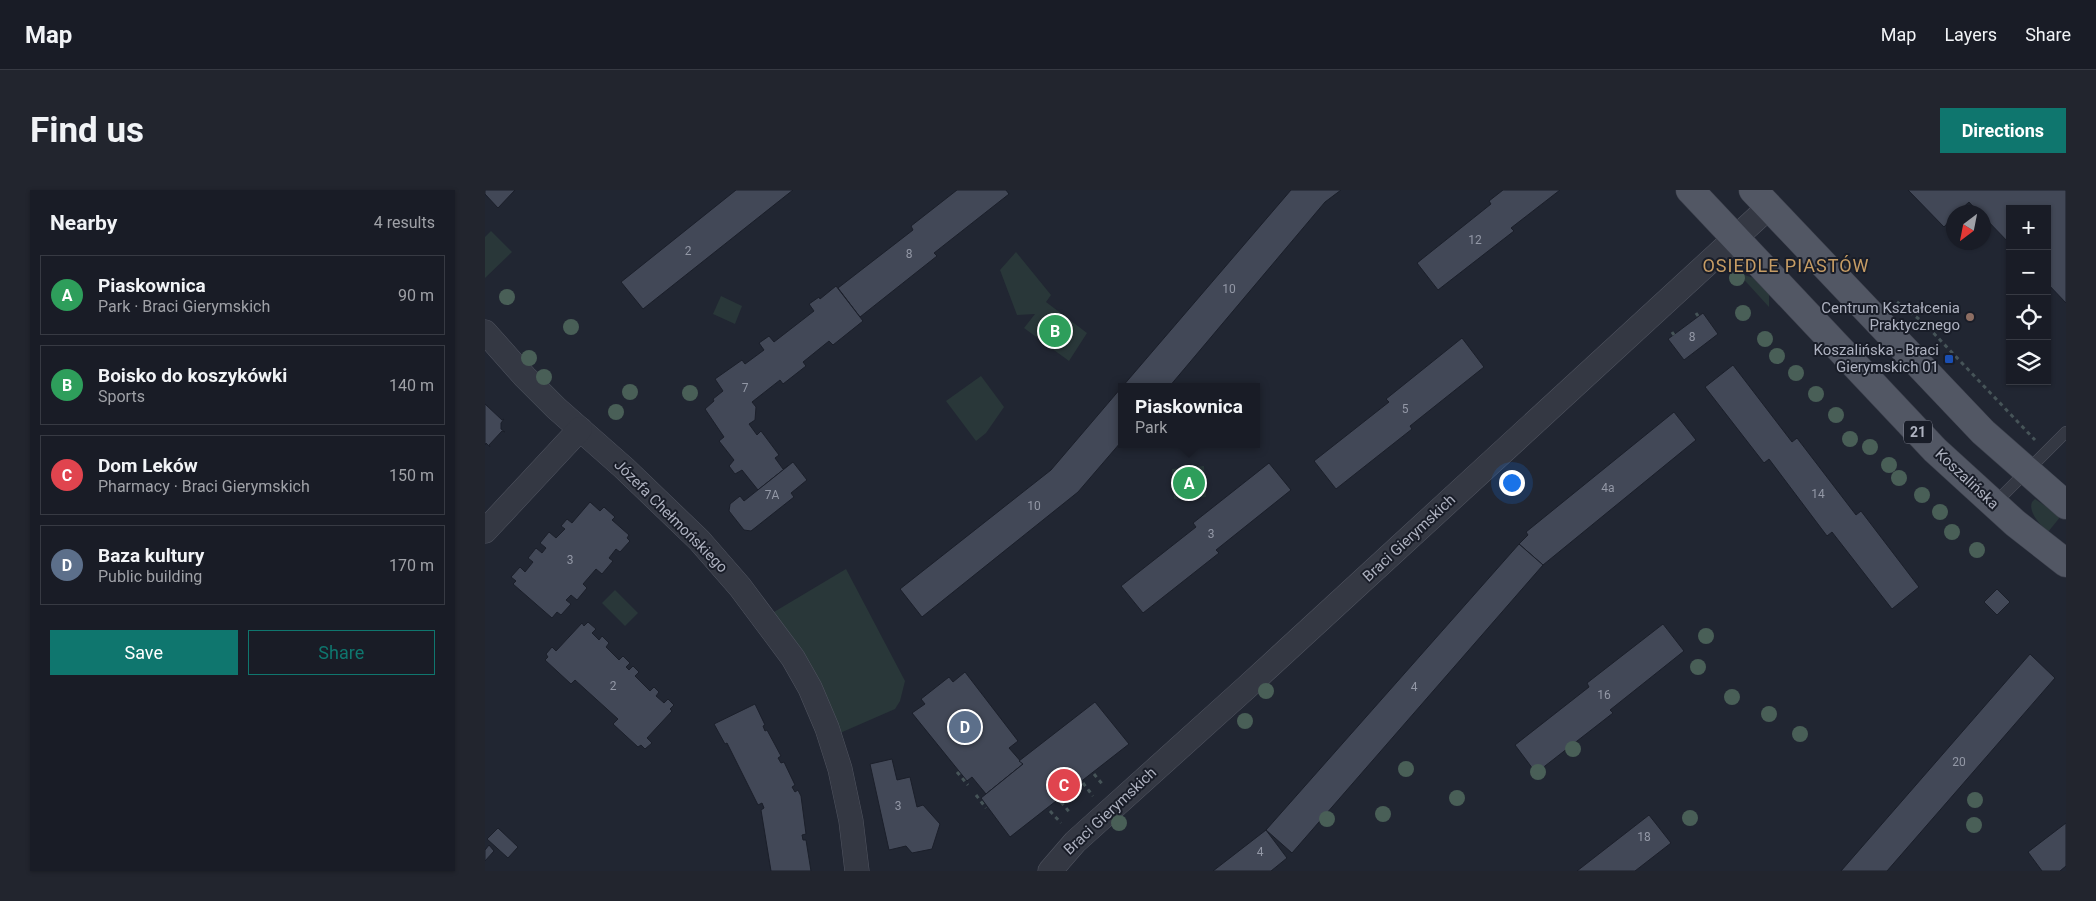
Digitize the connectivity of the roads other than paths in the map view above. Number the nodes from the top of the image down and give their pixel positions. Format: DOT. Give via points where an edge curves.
graph roads {
  1 [pos="1690,190"];
  2 [pos="1761,199"];
  3 [pos="1736,238"];
  4 [pos="485,332"];
  5 [pos="580,429"];
  6 [pos="2066,432"];
  7 [pos="2027,471"];
  8 [pos="1994,504"];
  9 [pos="2066,505"];
  10 [pos="485,530"];
  11 [pos="2066,563"];
  12 [pos="857,871"];
  13 [pos="1050,871"];
  1 -- 3 [label="main road, Koszalińska / 21"];
  2 -- 3 [label="street, Braci Gierymskich"];
  2 -- 7 [label="main road" via="1983,432"];
  3 -- 8 [label="main road, Koszalińska / 21" via="1935,450"];
  3 -- 13 [label="street, Braci Gierymskich" via="1075,842"];
  4 -- 5 [label="street, Józefa Chełmońskiego" via="525,377"];
  5 -- 10 [label="street"];
  5 -- 12 [label="street, Józefa Chełmońskiego" via="699,540 740,587 793,658 827,728 840,769"];
  6 -- 7 [label="lane"];
  7 -- 8 [label="lane"];
  7 -- 9 [label="main road"];
  8 -- 11 [label="main road, Koszalińska / 21"];
}
